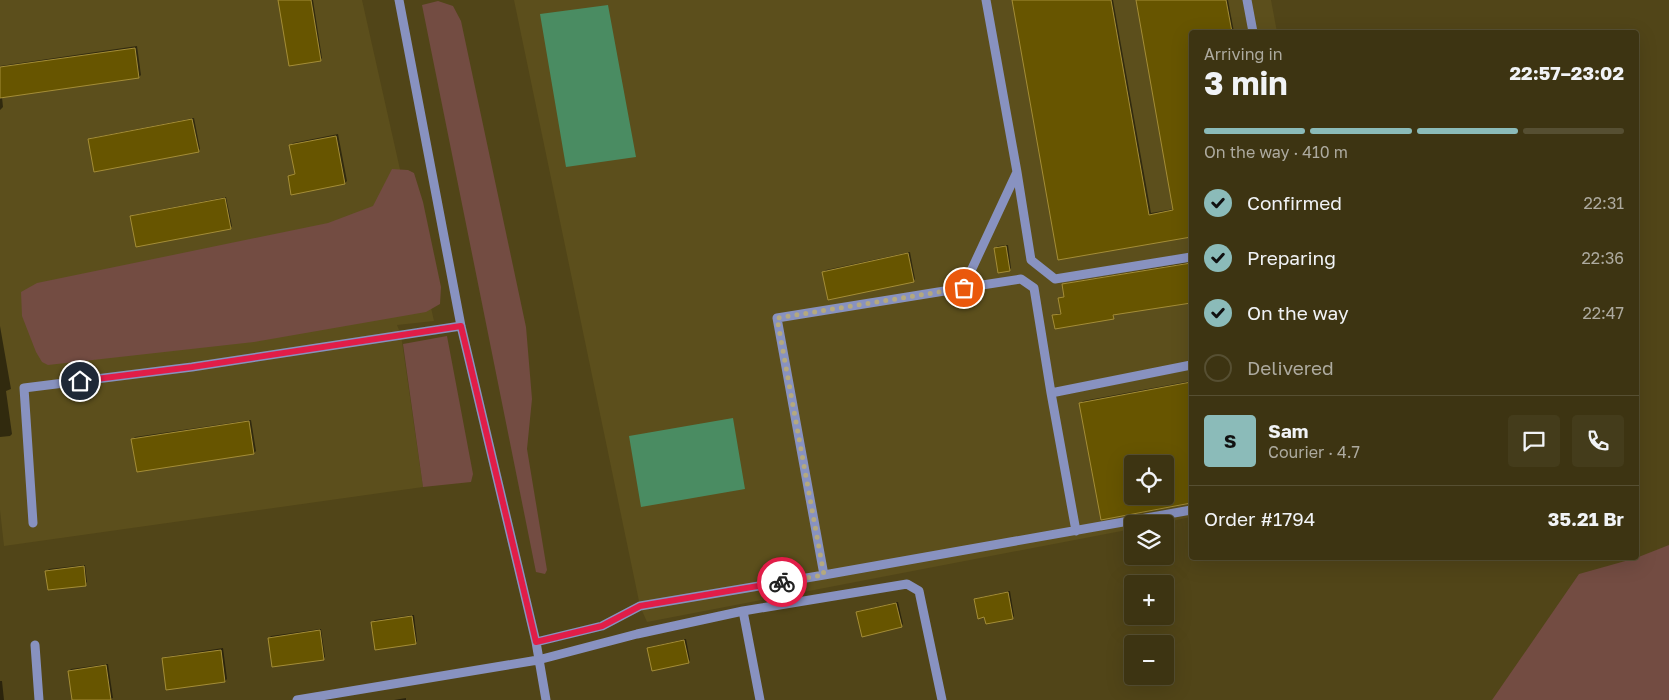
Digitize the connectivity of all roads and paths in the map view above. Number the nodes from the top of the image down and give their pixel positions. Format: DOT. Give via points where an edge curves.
graph roads {
  1 [pos="399,0"];
  2 [pos="986,0"];
  3 [pos="1248,0"];
  4 [pos="1253,30"];
  5 [pos="1017,172"];
  6 [pos="1189,257"];
  7 [pos="964,288"];
  8 [pos="461,326"];
  9 [pos="1189,365"];
  10 [pos="1051,393"];
  11 [pos="1189,510"];
  12 [pos="33,523"];
  13 [pos="1076,531"];
  14 [pos="824,575"];
  15 [pos="743,611"];
  16 [pos="536,642"];
  17 [pos="35,645"];
  18 [pos="538,660"];
  19 [pos="39,700"];
  20 [pos="297,700"];
  21 [pos="546,700"];
  22 [pos="760,700"];
  23 [pos="942,700"];
  1 -- 8 [label="street"];
  2 -- 5 [label="street"];
  3 -- 4 [label="street"];
  5 -- 6 [label="street" via="1031,260 1055,279"];
  5 -- 7 [label="street"];
  7 -- 10 [label="street" via="1021,279 1034,288"];
  7 -- 14 [label="street" via="777,318"];
  8 -- 12 [label="street" via="192,367 24,388"];
  8 -- 16 [label="street"];
  9 -- 10 [label="street"];
  10 -- 13 [label="street"];
  11 -- 13 [label="street"];
  13 -- 14 [label="street"];
  14 -- 16 [label="street" via="640,606 602,626"];
  15 -- 18 [label="street"];
  15 -- 22 [label="street"];
  15 -- 23 [label="street" via="907,584 919,591"];
  16 -- 18 [label="street"];
  17 -- 19 [label="street"];
  18 -- 20 [label="street"];
  18 -- 21 [label="street"];
}
